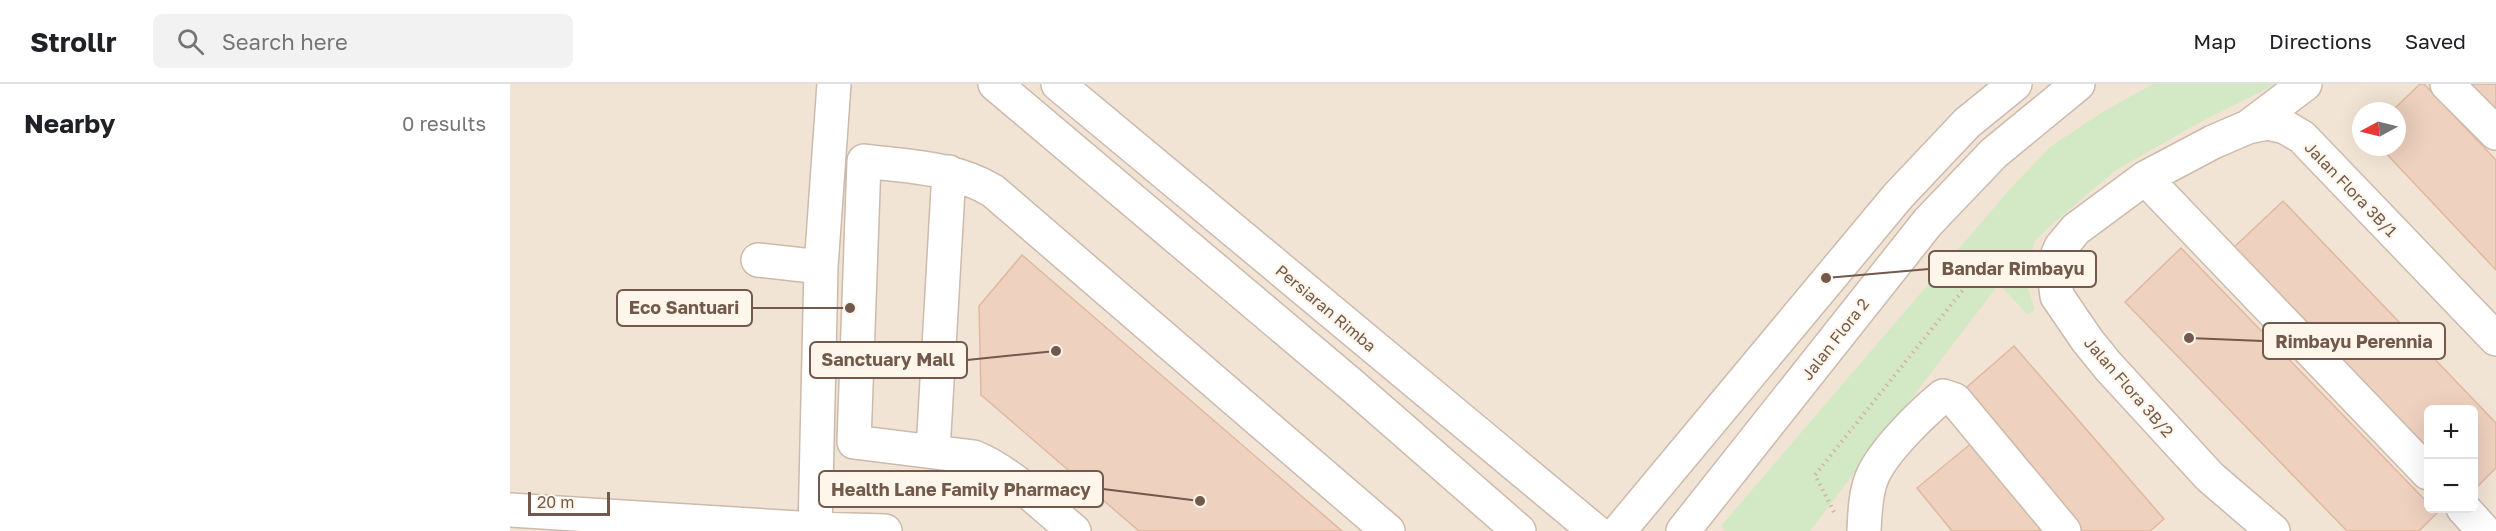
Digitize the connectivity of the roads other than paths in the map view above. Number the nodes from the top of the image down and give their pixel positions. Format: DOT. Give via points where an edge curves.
graph roads {
  1 [pos="834,84"];
  2 [pos="995,84"];
  3 [pos="1058,84"];
  4 [pos="2015,84"];
  5 [pos="2078,84"];
  6 [pos="2305,84"];
  7 [pos="2447,84"];
  8 [pos="2248,127"];
  9 [pos="2496,133"];
  10 [pos="829,155"];
  11 [pos="864,161"];
  12 [pos="948,172"];
  13 [pos="2145,178"];
  14 [pos="758,260"];
  15 [pos="821,267"];
  16 [pos="2496,339"];
  17 [pos="816,438"];
  18 [pos="854,442"];
  19 [pos="933,451"];
  20 [pos="2424,469"];
  21 [pos="510,510"];
  22 [pos="2468,513"];
  23 [pos="688,526"];
  24 [pos="815,530"];
  25 [pos="885,531"];
  26 [pos="1074,531"];
  27 [pos="1388,531"];
  28 [pos="1519,531"];
  29 [pos="1595,531"];
  30 [pos="1619,531"];
  31 [pos="1683,531"];
  32 [pos="1864,531"];
  33 [pos="2064,531"];
  34 [pos="2273,531"];
  35 [pos="2484,531"];
  1 -- 10 [label="street"];
  2 -- 28 [label="street"];
  3 -- 29 [label="street, Persiaran Rimba"];
  4 -- 30 [label="street" via="1967,123 1898,196"];
  5 -- 31 [label="street, Jalan Flora 2" via="1994,153 1928,222"];
  6 -- 8 [label="street"];
  7 -- 9 [label="street"];
  8 -- 13 [label="street, Jalan Flora 3B/1"];
  8 -- 16 [label="street, Jalan Flora 3B/1" via="2267,123 2302,137"];
  10 -- 11 [label="street"];
  10 -- 15 [label="street"];
  11 -- 12 [label="street"];
  11 -- 18 [label="street"];
  12 -- 19 [label="street"];
  12 -- 27 [label="street" via="974,179 993,191"];
  13 -- 20 [label="street"];
  13 -- 34 [label="street, Jalan Flora 3B/2" via="2076,229 2061,247 2053,266 2057,296 2108,366 2210,477"];
  14 -- 15 [label="street"];
  15 -- 17 [label="street"];
  17 -- 18 [label="street"];
  17 -- 24 [label="street"];
  18 -- 19 [label="street"];
  19 -- 26 [label="street" via="974,457 991,464"];
  21 -- 23 [label="street"];
  22 -- 35 [label="street"];
  23 -- 24 [label="street"];
  24 -- 25 [label="street"];
  32 -- 33 [label="street" via="1871,480 1881,460 1943,396 1955,399"];
}
